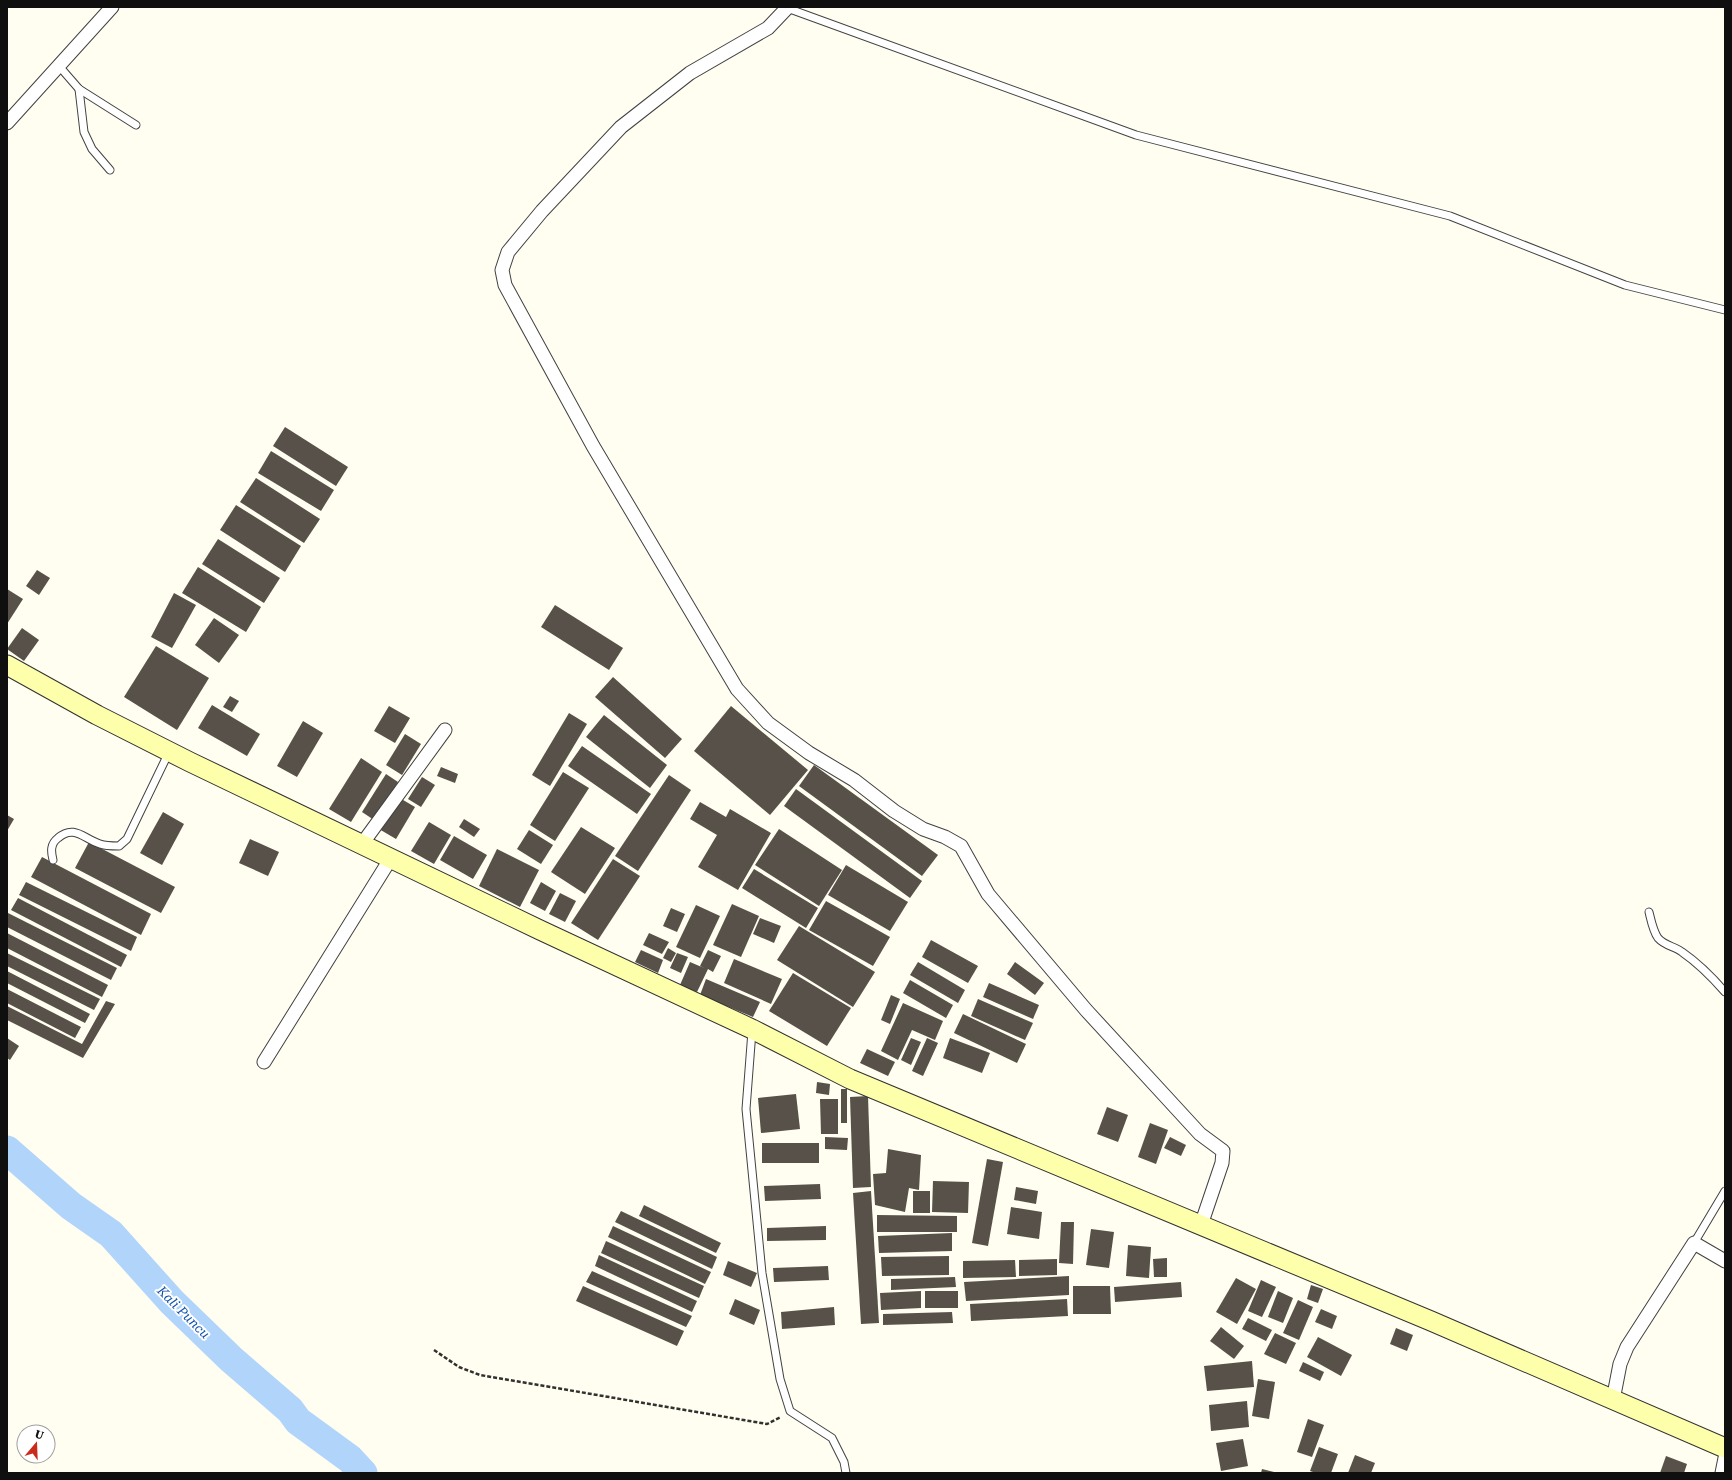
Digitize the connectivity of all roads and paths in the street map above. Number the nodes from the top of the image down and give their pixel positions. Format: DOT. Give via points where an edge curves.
graph roads {
  1 [pos="112,7"];
  2 [pos="788,7"];
  3 [pos="59,66"];
  4 [pos="78,89"];
  5 [pos="7,123"];
  6 [pos="136,125"];
  7 [pos="110,170"];
  8 [pos="1725,310"];
  9 [pos="7,665"];
  10 [pos="445,730"];
  11 [pos="169,751"];
  12 [pos="362,844"];
  13 [pos="391,858"];
  14 [pos="53,860"];
  15 [pos="1649,912"];
  16 [pos="1725,992"];
  17 [pos="752,1029"];
  18 [pos="264,1062"];
  19 [pos="1725,1191"];
  20 [pos="1201,1225"];
  21 [pos="1694,1243"];
  22 [pos="1725,1261"];
  23 [pos="434,1350"];
  24 [pos="1613,1400"];
  25 [pos="790,1412"];
  26 [pos="1725,1448"];
  27 [pos="1725,1458"];
  28 [pos="846,1473"];
  29 [pos="1722,1473"];
  1 -- 3 [label="street"];
  2 -- 8 [label="lane" via="1136,134 1450,216 1625,285"];
  2 -- 20 [label="street" via="768,28 690,72 621,127 542,211 508,252 502,270 505,284 593,446 737,689 768,723 809,753 854,780 894,811 923,829 961,846 988,894 1005,915 1172,1105 1200,1134 1223,1151 1222,1163"];
  3 -- 4 [label="lane"];
  3 -- 5 [label="street"];
  4 -- 6 [label="lane"];
  4 -- 7 [label="lane" via="84,132 92,149"];
  9 -- 11 [label="main road"];
  10 -- 12 [label="street"];
  11 -- 12 [label="main road"];
  11 -- 14 [label="lane" via="127,839 118,846 101,845 70,831 54,841 51,851"];
  12 -- 13 [label="main road"];
  13 -- 17 [label="main road"];
  13 -- 18 [label="street"];
  15 -- 16 [label="lane" via="1652,926 1664,944 1697,963"];
  17 -- 20 [label="main road" via="850,1079"];
  17 -- 25 [label="lane" via="746,1108 762,1273 780,1380"];
  19 -- 21 [label="lane"];
  20 -- 24 [label="main road" via="1431,1320"];
  21 -- 22 [label="street"];
  21 -- 24 [label="street" via="1627,1347 1620,1364"];
  23 -- 25 [label="path" via="459,1368 527,1384 767,1424"];
  24 -- 26 [label="main road"];
  25 -- 28 [label="lane" via="832,1438 844,1462"];
  27 -- 29 [label="street"];
}
